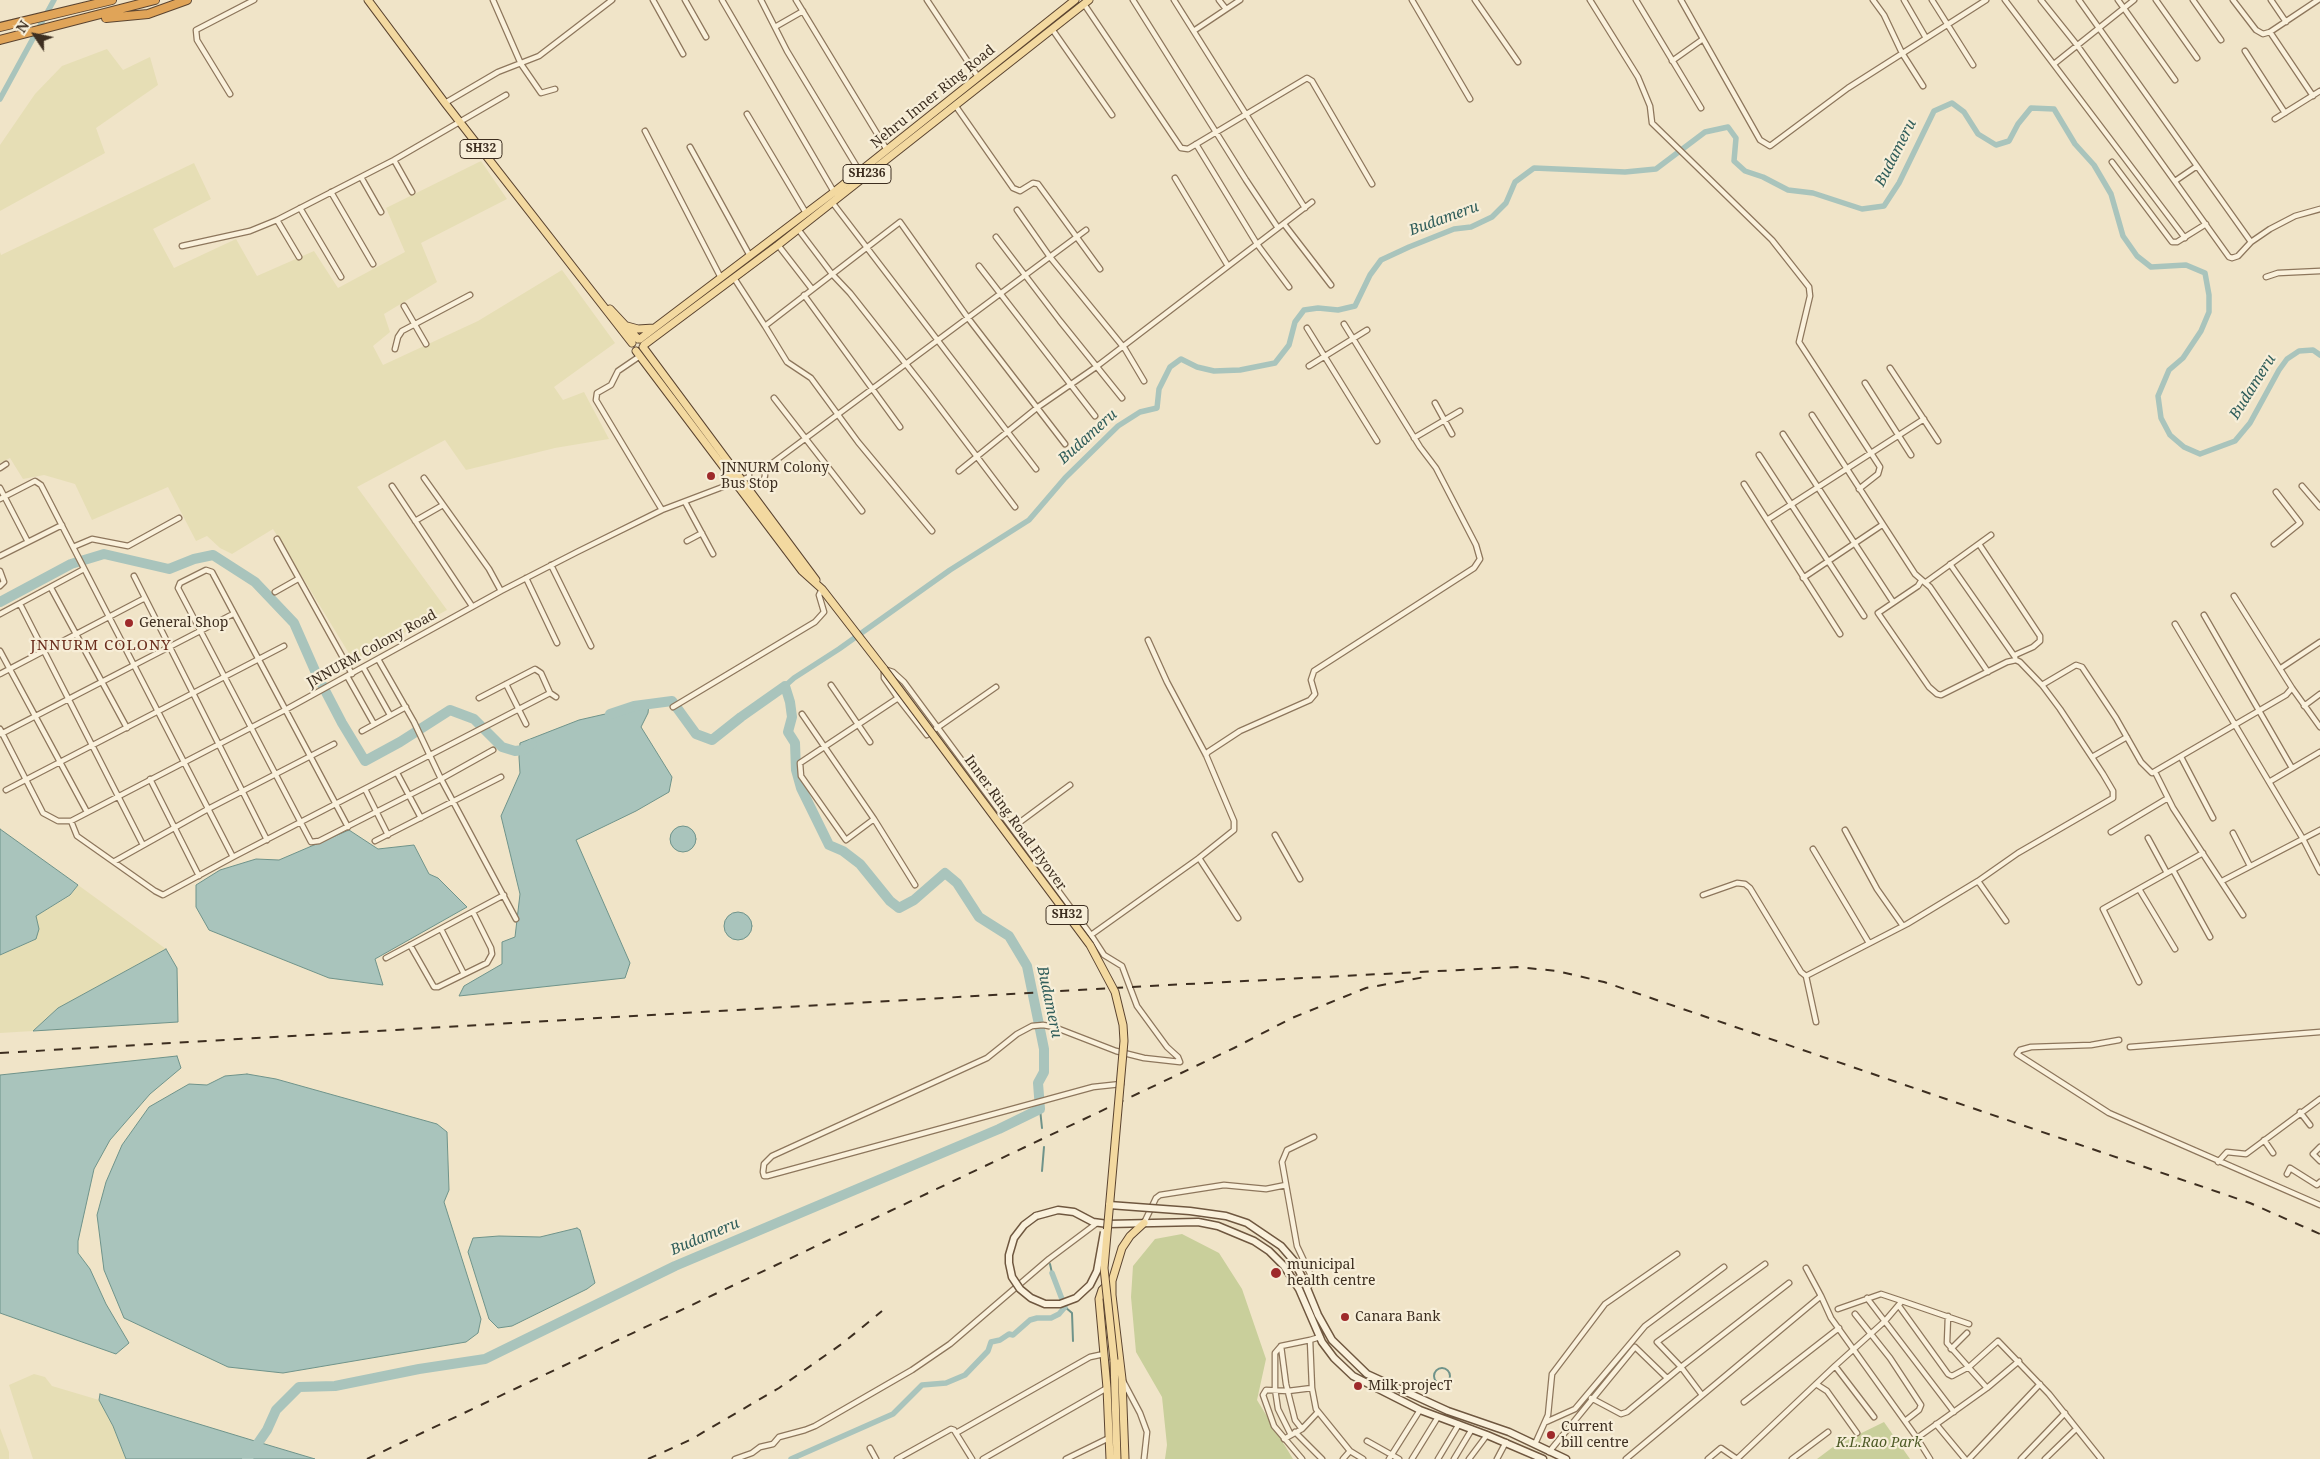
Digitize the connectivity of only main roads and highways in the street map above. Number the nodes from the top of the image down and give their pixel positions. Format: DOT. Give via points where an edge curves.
graph roads {
  1 [pos="96,0"];
  2 [pos="112,0"];
  3 [pos="155,0"];
  4 [pos="187,0"];
  5 [pos="368,0"];
  6 [pos="1075,0"];
  7 [pos="1086,2"];
  8 [pos="78,8"];
  9 [pos="79,20"];
  10 [pos="0,27"];
  11 [pos="0,40"];
  12 [pos="597,297"];
  13 [pos="627,326"];
  14 [pos="655,328"];
  15 [pos="651,340"];
  16 [pos="639,346"];
  17 [pos="650,356"];
  18 [pos="822,589"];
  19 [pos="1144,1223"];
  20 [pos="1112,1280"];
  21 [pos="1110,1459"];
  22 [pos="1117,1459"];
  23 [pos="1125,1459"];
  1 -- 8 [label="highway"];
  2 -- 8 [label="highway"];
  3 -- 9 [label="highway"];
  4 -- 9 [label="highway" via="148,14"];
  5 -- 12 [label="main road, SH32"];
  6 -- 14 [label="main road, Nehru Inner Ring Road / SH236" via="860,172"];
  7 -- 15 [label="main road, SH236" via="778,245"];
  8 -- 10 [label="highway"];
  9 -- 11 [label="highway"];
  12 -- 13 [label="main road, SH32"];
  12 -- 16 [label="main road, SH32"];
  13 -- 14 [label="main road"];
  13 -- 16 [label="main road, SH32"];
  14 -- 16 [label="main road, Nehru Inner Ring Road / SH236"];
  15 -- 16 [label="main road, SH236"];
  15 -- 17 [label="main road"];
  16 -- 17 [label="main road, SH32"];
  16 -- 18 [label="main road, SH32" via="733,482 802,571"];
  17 -- 18 [label="main road, SH32"];
  18 -- 22 [label="main road, Inner Ring Road Flyover / SH32, bridge" via="1101,962 1115,992 1123,1024 1122,1084 1104,1268 1114,1360"];
  19 -- 20 [label="main road" via="1122,1248"];
  20 -- 21 [label="main road" via="1102,1290 1099,1299"];
  20 -- 23 [label="main road" via="1122,1378"];
}
